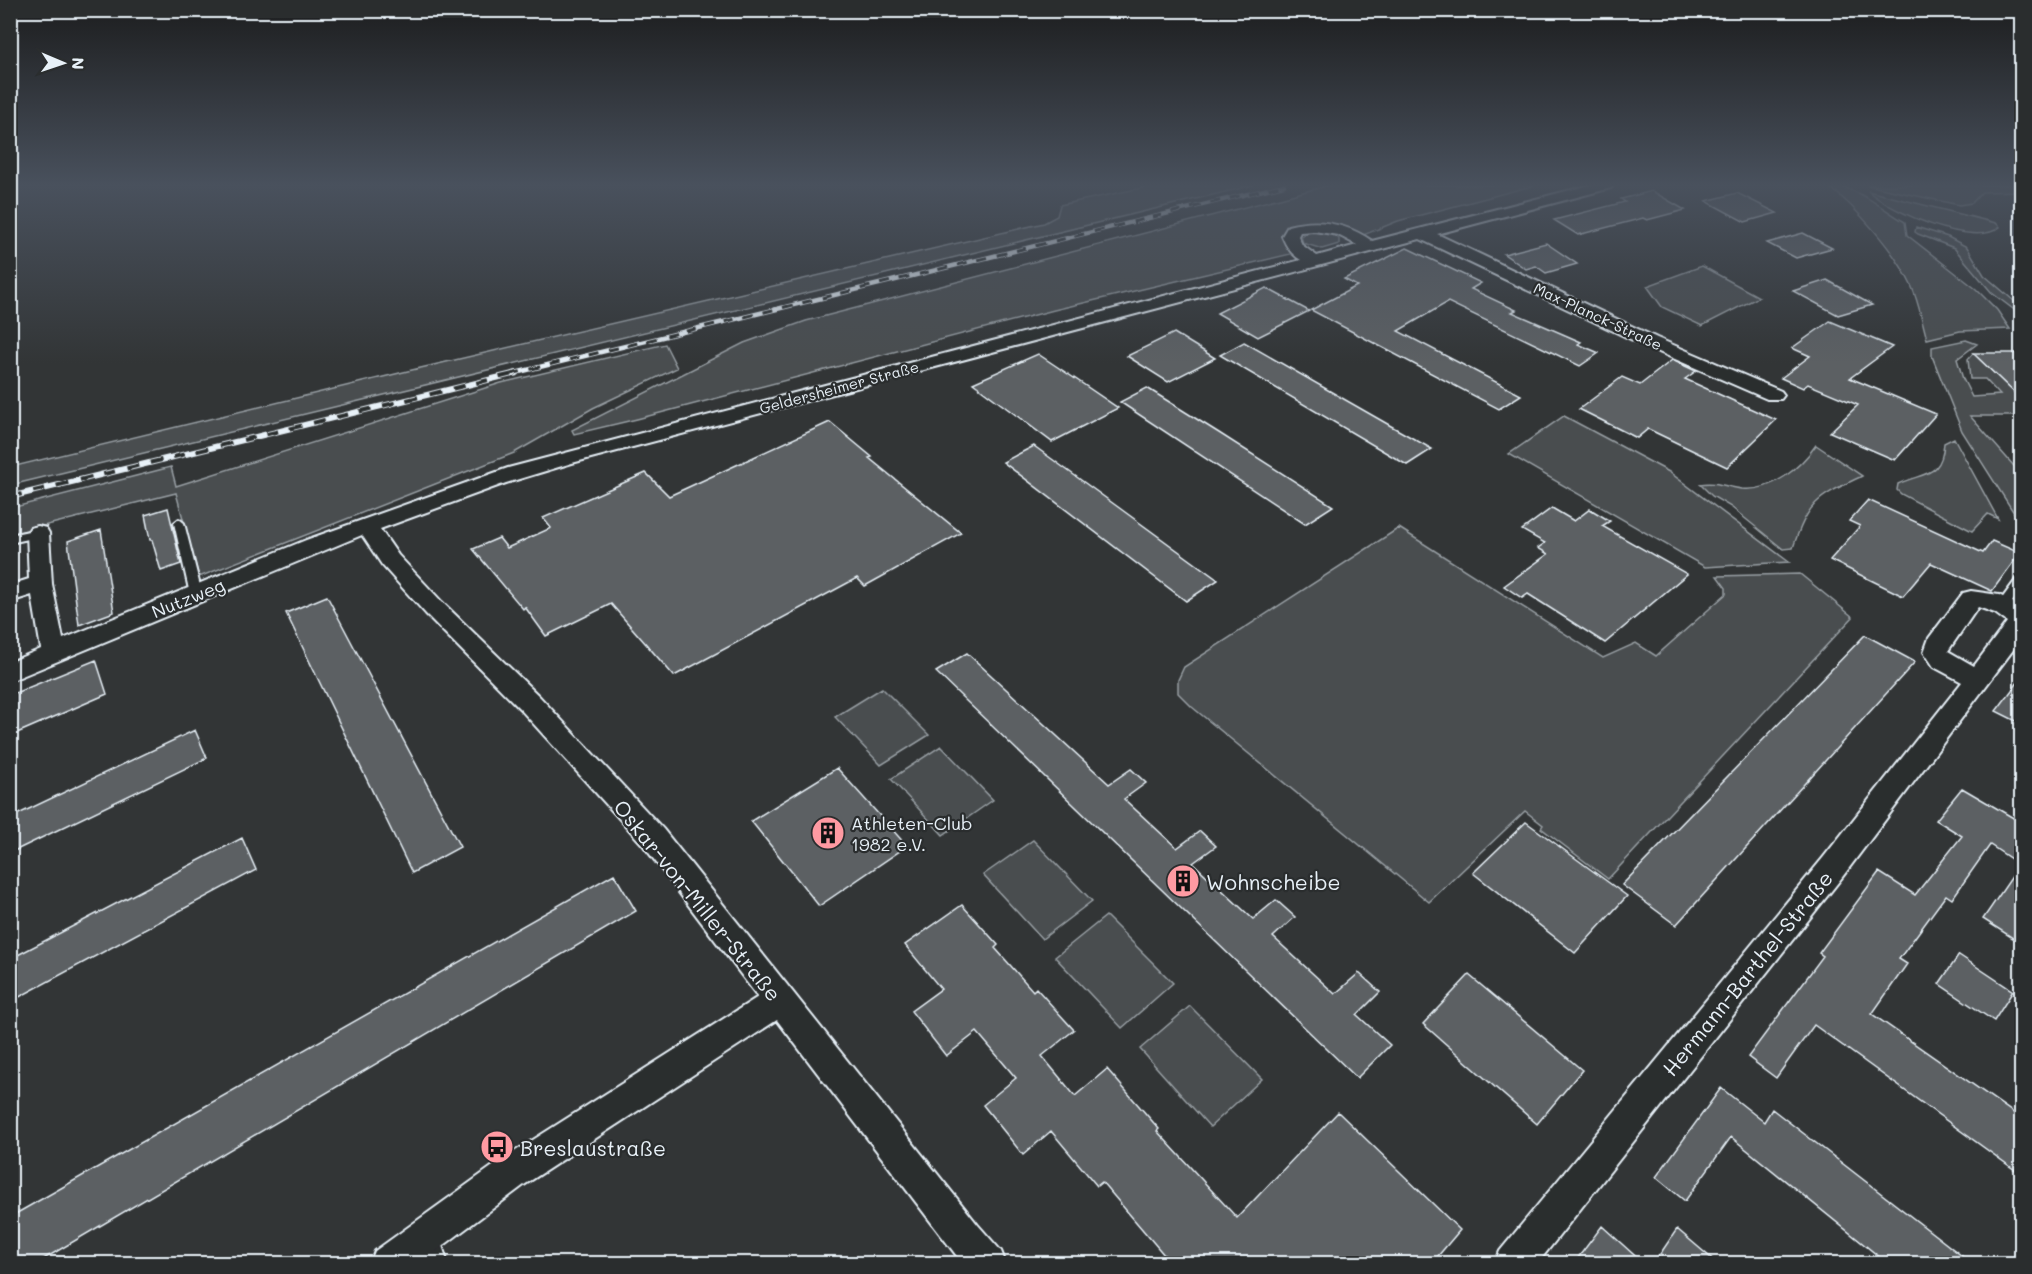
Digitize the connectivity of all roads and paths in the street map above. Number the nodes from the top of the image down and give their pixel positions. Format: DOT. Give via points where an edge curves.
graph roads {
  1 [pos="1293,244"];
  2 [pos="1365,244"];
  3 [pos="1383,244"];
  4 [pos="1445,244"];
  5 [pos="1370,248"];
  6 [pos="1316,261"];
  7 [pos="1774,395"];
  8 [pos="179,523"];
  9 [pos="367,526"];
  10 [pos="38,532"];
  11 [pos="10,539"];
  12 [pos="2022,580"];
  13 [pos="41,584"];
  14 [pos="10,594"];
  15 [pos="196,594"];
  16 [pos="2002,607"];
  17 [pos="54,654"];
  18 [pos="10,672"];
  19 [pos="1977,679"];
  20 [pos="779,1001"];
  21 [pos="434,1248"];
  22 [pos="388,1263"];
  23 [pos="988,1263"];
  24 [pos="1513,1263"];
  1 -- 6 [label="street" via="1303,256"];
  2 -- 5 [label="street"];
  3 -- 5 [label="street, Geldersheimer Straße"];
  4 -- 7 [label="street, Max-Planck-Straße"];
  5 -- 6 [label="street, Geldersheimer Straße"];
  6 -- 9 [label="street, Geldersheimer Straße" via="501,477"];
  8 -- 15 [label="lane"];
  9 -- 15 [label="street, Nutzweg"];
  9 -- 20 [label="street, Oskar-von-Miller-Straße" via="397,568 531,704 653,837"];
  10 -- 11 [label="lane"];
  10 -- 13 [label="street"];
  12 -- 16 [label="lane"];
  13 -- 14 [label="street"];
  13 -- 17 [label="street"];
  15 -- 17 [label="street, Nutzweg"];
  16 -- 19 [label="street, Hermann-Barthel-Straße" via="2014,613 2019,624"];
  16 -- 19 [label="street" via="1986,599 1971,599 1938,644 1936,652 1943,661"];
  17 -- 18 [label="street, Nutzweg"];
  19 -- 24 [label="street, Hermann-Barthel-Straße" via="1800,911"];
  20 -- 21 [label="street" via="530,1161"];
  20 -- 23 [label="street, Oskar-von-Miller-Straße"];
  21 -- 22 [label="street"];
}
